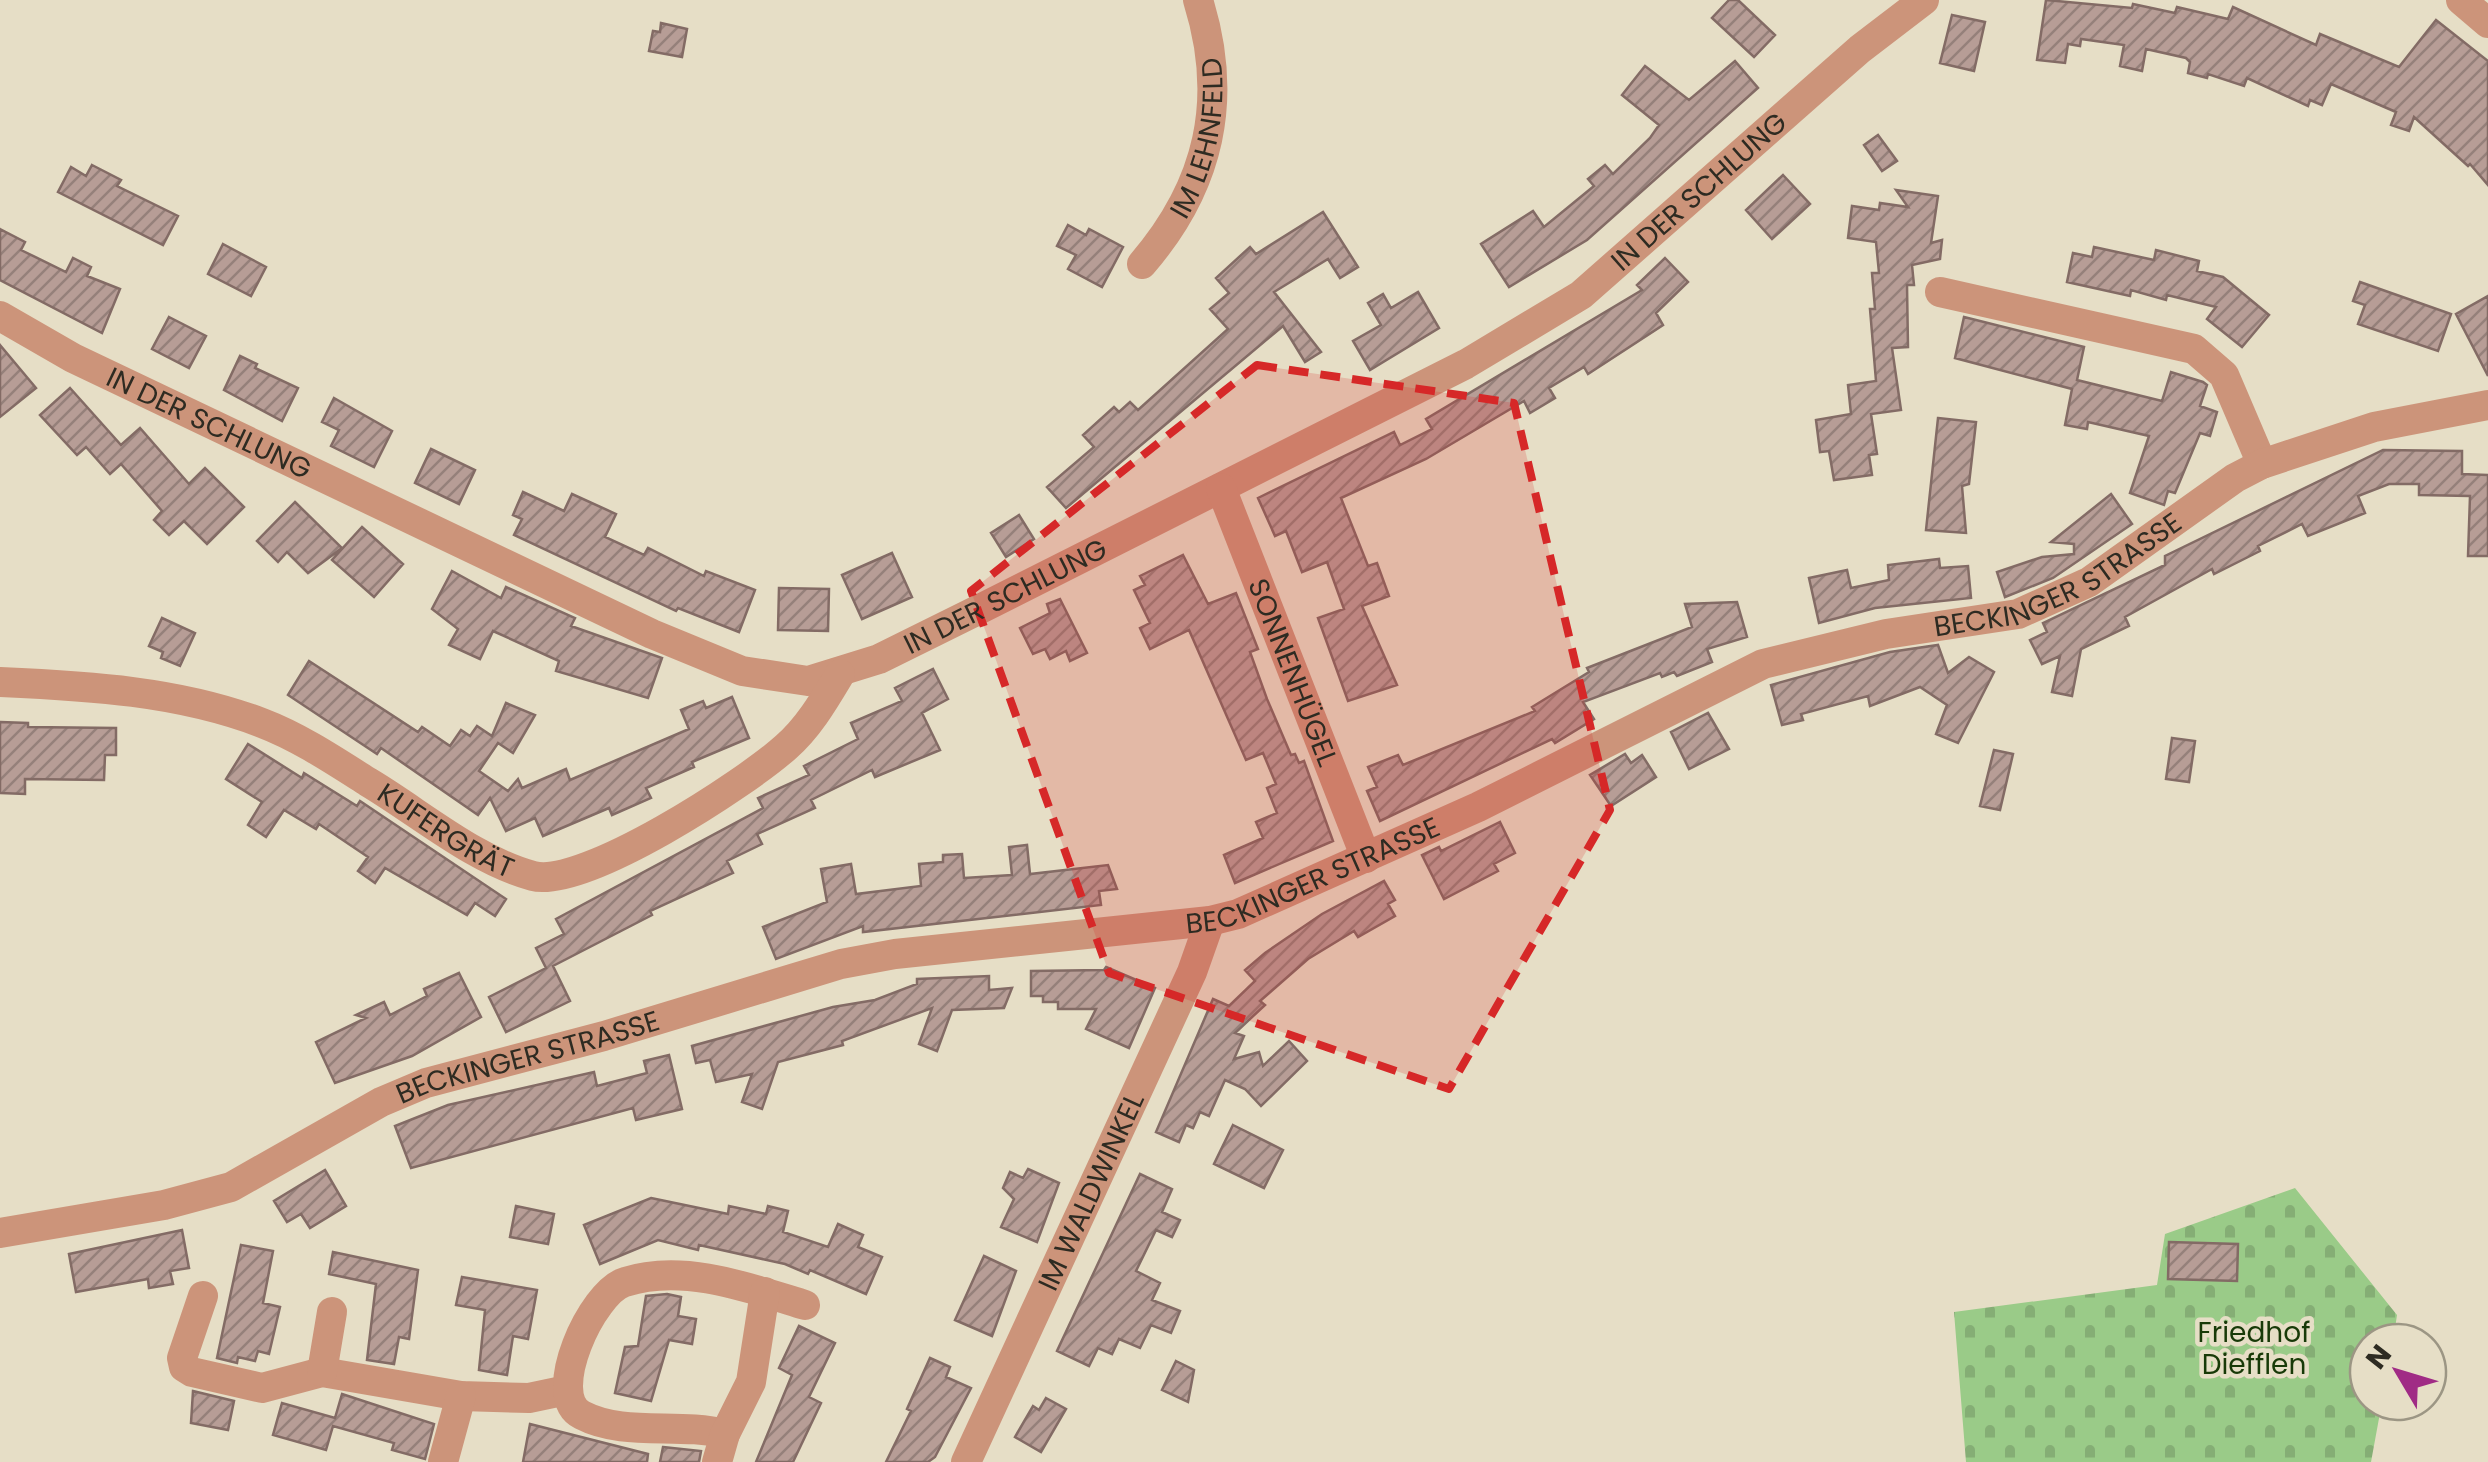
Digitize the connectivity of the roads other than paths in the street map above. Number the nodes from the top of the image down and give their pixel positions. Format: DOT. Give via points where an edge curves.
graph roads {
  1 [pos="1198,0"];
  2 [pos="1924,0"];
  3 [pos="1142,264"];
  4 [pos="1940,292"];
  5 [pos="0,316"];
  6 [pos="2484,412"];
  7 [pos="2262,464"];
  8 [pos="1222,488"];
  9 [pos="840,674"];
  10 [pos="0,682"];
  11 [pos="1366,858"];
  12 [pos="1210,921"];
  13 [pos="0,1233"];
  14 [pos="765,1292"];
  15 [pos="203,1296"];
  16 [pos="805,1306"];
  17 [pos="332,1312"];
  18 [pos="322,1372"];
  19 [pos="567,1390"];
  20 [pos="461,1396"];
  21 [pos="721,1448"];
  22 [pos="443,1462"];
  23 [pos="966,1462"];
  1 -- 3 [label="street, IM LEHNFELD" via="1215,66 1210,126 1185,205"];
  2 -- 8 [label="street, IN DER SCHLUNG" via="1581,296 1466,364"];
  4 -- 7 [label="street" via="2194,349 2224,375"];
  5 -- 9 [label="street, IN DER SCHLUNG" via="107,375 711,660 778,679"];
  6 -- 7 [label="street, BECKINGER STRASSE" via="2374,427"];
  7 -- 11 [label="street, BECKINGER STRASSE" via="2053,601 2018,614 1886,634 1763,664"];
  8 -- 9 [label="street, IN DER SCHLUNG"];
  8 -- 11 [label="street, SONNENHÜGEL"];
  9 -- 10 [label="street, KUFERGRÄT" via="806,726 755,772 599,863 536,877 470,846 263,723 111,688"];
  11 -- 12 [label="street, BECKINGER STRASSE"];
  12 -- 13 [label="street, BECKINGER STRASSE" via="841,964 426,1082 231,1187 164,1206"];
  12 -- 23 [label="street, IM WALDWINKEL"];
  14 -- 16 [label="street"];
  14 -- 19 [label="street" via="668,1275 623,1282 594,1306"];
  14 -- 21 [label="street" via="752,1382"];
  15 -- 18 [label="street" via="184,1367 262,1388"];
  17 -- 18 [label="street"];
  18 -- 20 [label="street"];
  19 -- 20 [label="street" via="530,1398"];
  19 -- 21 [label="street" via="568,1403 584,1417 614,1425 676,1425"];
  20 -- 22 [label="street"];
}
